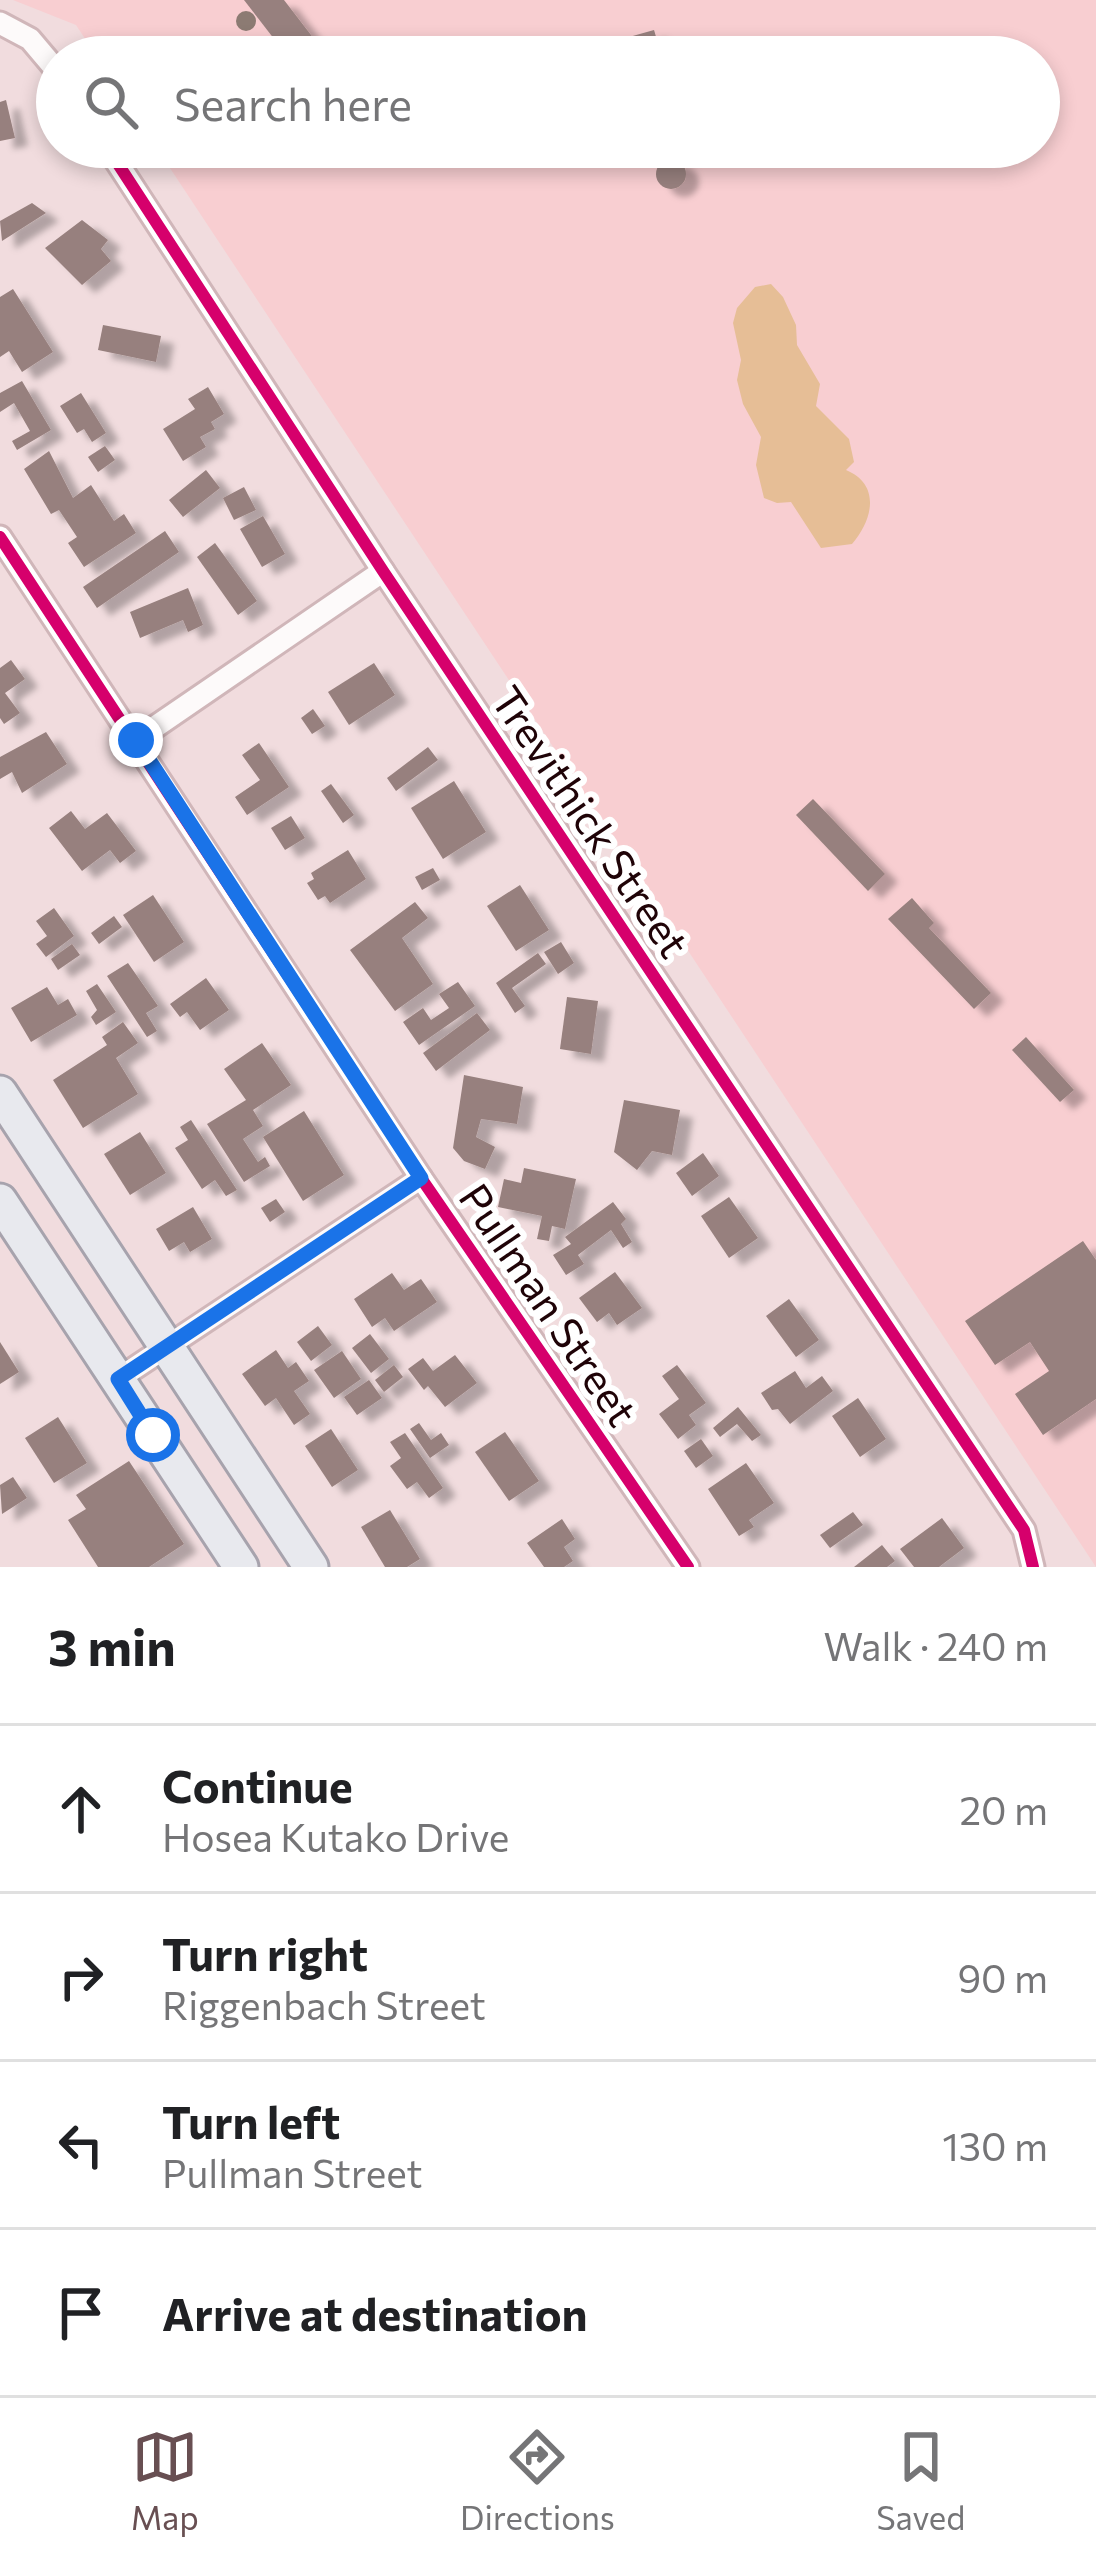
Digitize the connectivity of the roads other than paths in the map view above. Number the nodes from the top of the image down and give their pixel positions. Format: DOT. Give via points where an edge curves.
graph roads {
  1 [pos="0,23"];
  2 [pos="36,46"];
  3 [pos="121,168"];
  4 [pos="0,537"];
  5 [pos="383,571"];
  6 [pos="136,740"];
  7 [pos="0,1093"];
  8 [pos="421,1178"];
  9 [pos="0,1201"];
  10 [pos="169,1345"];
  11 [pos="118,1379"];
  12 [pos="241,1567"];
  13 [pos="311,1567"];
  14 [pos="688,1567"];
  15 [pos="1033,1567"];
  1 -- 2 [label="street"];
  3 -- 5 [label="street, Trevithick Street"];
  4 -- 6 [label="street, Pullman Street"];
  5 -- 6 [label="street"];
  5 -- 15 [label="street, Trevithick Street" via="1024,1530"];
  6 -- 8 [label="street, Pullman Street"];
  7 -- 10 [label="main road"];
  8 -- 10 [label="street"];
  8 -- 14 [label="street, Pullman Street"];
  9 -- 11 [label="main road"];
  10 -- 11 [label="street"];
  10 -- 13 [label="main road"];
  11 -- 12 [label="main road"];
}
